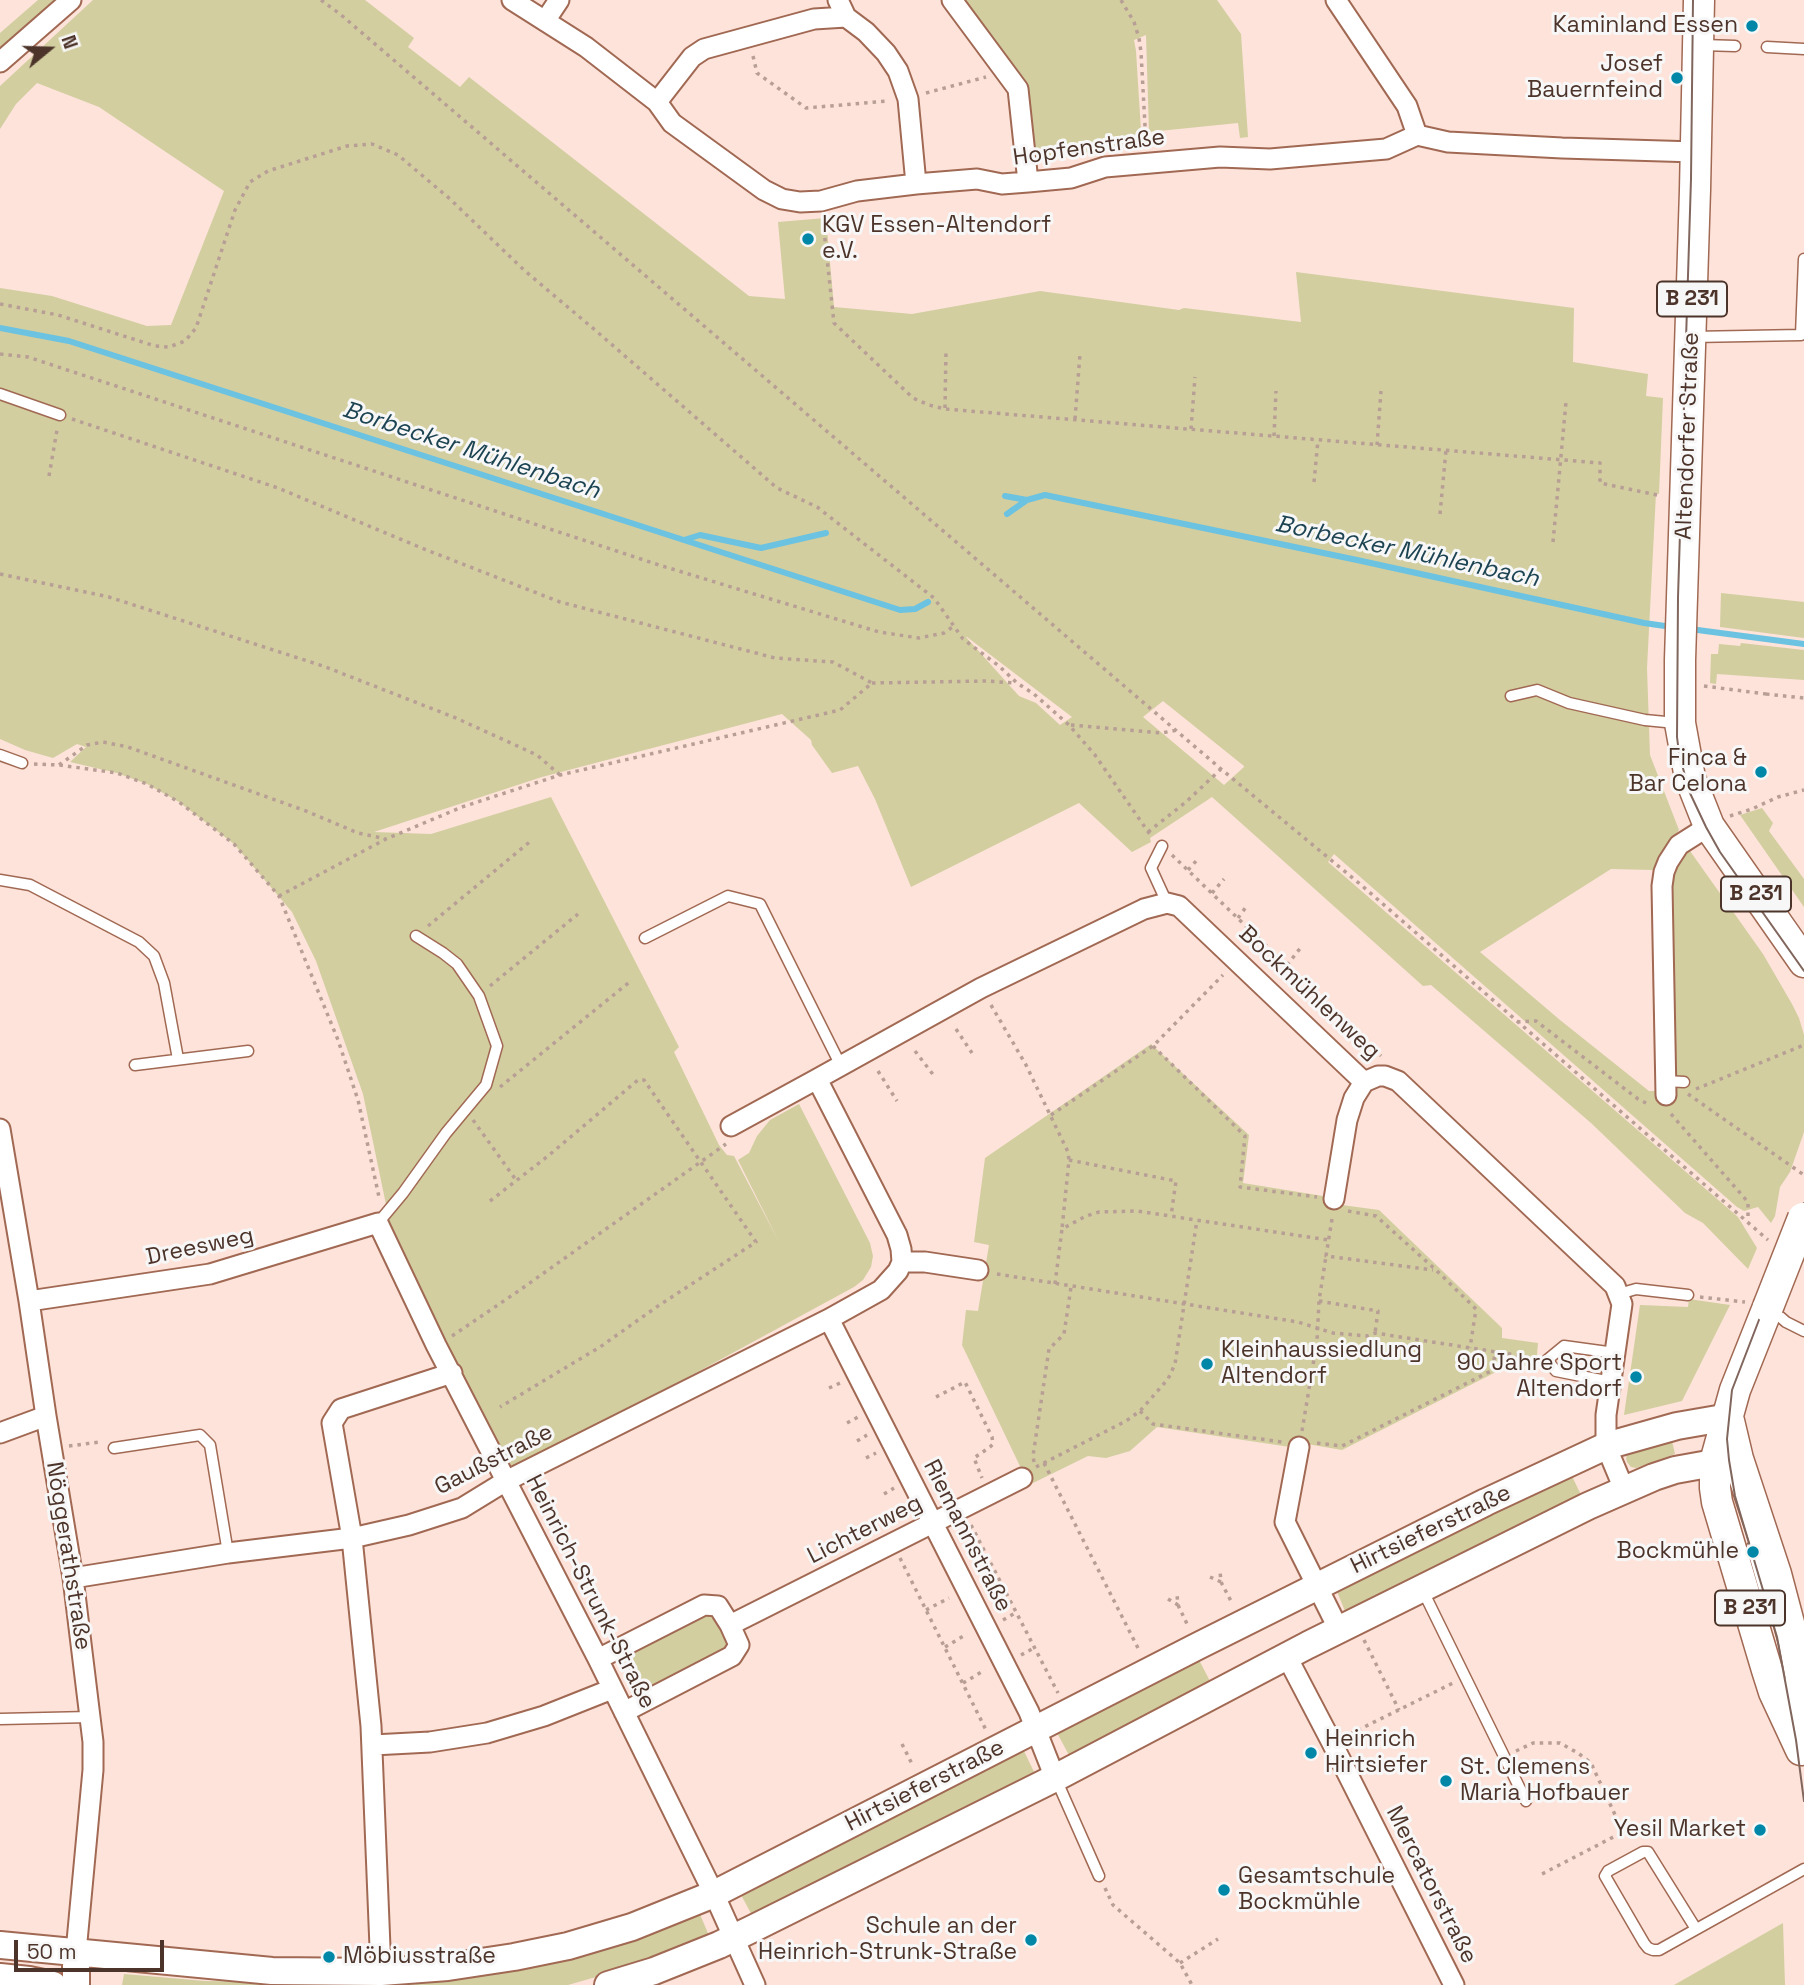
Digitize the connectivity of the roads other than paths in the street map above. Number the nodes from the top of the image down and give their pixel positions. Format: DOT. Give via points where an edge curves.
graph roads {
  1 [pos="71,0"];
  2 [pos="512,0"];
  3 [pos="559,0"];
  4 [pos="953,0"];
  5 [pos="1336,0"];
  6 [pos="1699,0"];
  7 [pos="842,9"];
  8 [pos="545,21"];
  9 [pos="1698,44"];
  10 [pos="1735,46"];
  11 [pos="1767,47"];
  12 [pos="1804,49"];
  13 [pos="0,62"];
  14 [pos="657,102"];
  15 [pos="1417,135"];
  16 [pos="1696,152"];
  17 [pos="1028,183"];
  18 [pos="916,184"];
  19 [pos="1804,259"];
  20 [pos="1803,290"];
  21 [pos="1691,337"];
  22 [pos="0,394"];
  23 [pos="60,415"];
  24 [pos="1511,696"];
  25 [pos="1680,723"];
  26 [pos="0,755"];
  27 [pos="22,763"];
  28 [pos="1709,825"];
  29 [pos="1162,846"];
  30 [pos="0,880"];
  31 [pos="1167,903"];
  32 [pos="416,936"];
  33 [pos="645,938"];
  34 [pos="1804,962"];
  35 [pos="248,1051"];
  36 [pos="178,1059"];
  37 [pos="135,1065"];
  38 [pos="841,1066"];
  39 [pos="817,1079"];
  40 [pos="1364,1082"];
  41 [pos="1666,1091"];
  42 [pos="731,1126"];
  43 [pos="0,1129"];
  44 [pos="1334,1199"];
  45 [pos="379,1214"];
  46 [pos="1804,1216"];
  47 [pos="902,1262"];
  48 [pos="978,1270"];
  49 [pos="1619,1294"];
  50 [pos="1688,1295"];
  51 [pos="29,1301"];
  52 [pos="1768,1307"];
  53 [pos="829,1319"];
  54 [pos="1804,1331"];
  55 [pos="1616,1353"];
  56 [pos="452,1373"];
  57 [pos="1611,1382"];
  58 [pos="46,1416"];
  59 [pos="1728,1417"];
  60 [pos="0,1433"];
  61 [pos="1300,1444"];
  62 [pos="1606,1446"];
  63 [pos="114,1448"];
  64 [pos="1728,1463"];
  65 [pos="1028,1473"];
  66 [pos="506,1481"];
  67 [pos="1624,1489"];
  68 [pos="933,1523"];
  69 [pos="1748,1536"];
  70 [pos="352,1538"];
  71 [pos="228,1553"];
  72 [pos="73,1578"];
  73 [pos="1318,1587"];
  74 [pos="1422,1588"];
  75 [pos="1774,1621"];
  76 [pos="730,1625"];
  77 [pos="1347,1626"];
  78 [pos="1287,1657"];
  79 [pos="598,1659"];
  80 [pos="612,1689"];
  81 [pos="1790,1701"];
  82 [pos="624,1712"];
  83 [pos="90,1717"];
  84 [pos="0,1718"];
  85 [pos="1035,1730"];
  86 [pos="373,1745"];
  87 [pos="1803,1760"];
  88 [pos="1055,1778"];
  89 [pos="1526,1801"];
  90 [pos="1804,1869"];
  91 [pos="1099,1876"];
  92 [pos="714,1894"];
  93 [pos="1696,1928"];
  94 [pos="734,1938"];
  95 [pos="0,1945"];
  96 [pos="76,1952"];
  97 [pos="381,1972"];
  98 [pos="0,1977"];
  99 [pos="52,1985"];
  100 [pos="76,1985"];
  101 [pos="608,1985"];
  102 [pos="755,1985"];
  103 [pos="1454,1985"];
  1 -- 13 [label="street"];
  2 -- 8 [label="street, Hopfenstraße"];
  3 -- 8 [label="street"];
  4 -- 17 [label="street" via="1018,89"];
  5 -- 15 [label="street" via="1407,106"];
  6 -- 9 [label="main road, Altendorfer Straße / B 231"];
  7 -- 14 [label="street" via="704,49 692,57"];
  7 -- 18 [label="street" via="898,71 908,99"];
  8 -- 14 [label="street, Hopfenstraße"];
  9 -- 10 [label="lane"];
  9 -- 16 [label="main road, Altendorfer Straße / B 231"];
  11 -- 12 [label="lane"];
  14 -- 18 [label="street, Hopfenstraße" via="672,123 782,199 821,201 857,191"];
  15 -- 16 [label="street" via="1448,142"];
  15 -- 17 [label="street, Hopfenstraße" via="1386,149 1270,159 1220,156 1105,167 1071,178"];
  16 -- 21 [label="main road, Altendorfer Straße / B 231"];
  17 -- 18 [label="street, Hopfenstraße" via="977,179"];
  19 -- 20 [label="lane"];
  20 -- 21 [label="lane" via="1801,335"];
  21 -- 25 [label="main road, Altendorfer Straße / B 231"];
  22 -- 23 [label="lane"];
  24 -- 25 [label="lane" via="1537,690 1569,703"];
  25 -- 28 [label="main road, Altendorfer Straße / B 231" via="1690,778"];
  26 -- 27 [label="lane"];
  28 -- 34 [label="main road, Altendorfer Straße / B 231"];
  28 -- 41 [label="street" via="1679,845 1664,872"];
  29 -- 31 [label="lane" via="1151,868"];
  30 -- 36 [label="lane" via="30,885 139,943 154,956 164,983"];
  31 -- 38 [label="street" via="1144,909 981,988"];
  31 -- 40 [label="street, Bockmühlenweg" via="1179,906"];
  32 -- 45 [label="lane" via="457,964 479,996 497,1046 481,1093 403,1194"];
  33 -- 38 [label="lane" via="728,897 760,904"];
  35 -- 36 [label="lane"];
  36 -- 37 [label="lane"];
  38 -- 39 [label="street"];
  39 -- 42 [label="street"];
  39 -- 47 [label="street" via="897,1235"];
  40 -- 44 [label="street" via="1347,1120"];
  40 -- 49 [label="street, Bockmühlenweg" via="1378,1076 1398,1080"];
  43 -- 51 [label="street, Nöggerathstraße"];
  45 -- 51 [label="street, Dreesweg" via="211,1275"];
  45 -- 56 [label="street, Heinrich-Strunk-Straße"];
  46 -- 52 [label="main road, B 231, bridge"];
  47 -- 48 [label="street"];
  47 -- 53 [label="street, Gaußstraße" via="881,1290"];
  49 -- 50 [label="lane" via="1636,1289"];
  49 -- 55 [label="street" via="1622,1304"];
  51 -- 58 [label="street, Nöggerathstraße"];
  52 -- 54 [label="lane"];
  52 -- 59 [label="main road, B 231"];
  53 -- 66 [label="street, Gaußstraße"];
  53 -- 68 [label="street, Riemannstraße"];
  55 -- 57 [label="street"];
  55 -- 57 [label="lane" via="1564,1346 1547,1360 1556,1371"];
  56 -- 66 [label="street, Heinrich-Strunk-Straße"];
  56 -- 70 [label="street" via="341,1409 332,1423"];
  57 -- 62 [label="street"];
  58 -- 60 [label="street"];
  58 -- 72 [label="street, Nöggerathstraße"];
  59 -- 62 [label="main road, Hirtsieferstraße"];
  59 -- 64 [label="main road, B 231"];
  61 -- 73 [label="street" via="1285,1522"];
  62 -- 67 [label="street"];
  62 -- 73 [label="main road, Hirtsieferstraße"];
  63 -- 71 [label="lane" via="200,1435 210,1445"];
  64 -- 67 [label="main road, Hirtsieferstraße" via="1675,1470"];
  64 -- 87 [label="main road, B 231" via="1714,1477 1717,1502 1774,1692"];
  65 -- 68 [label="street, Lichterweg"];
  66 -- 70 [label="street, Gaußstraße" via="462,1508"];
  66 -- 79 [label="street, Heinrich-Strunk-Straße"];
  67 -- 74 [label="main road, Hirtsieferstraße"];
  68 -- 76 [label="street, Lichterweg"];
  68 -- 85 [label="street, Riemannstraße"];
  69 -- 75 [label="lane"];
  70 -- 71 [label="street, Gaußstraße"];
  70 -- 86 [label="street"];
  71 -- 72 [label="street, Gaußstraße"];
  72 -- 83 [label="street, Nöggerathstraße"];
  73 -- 77 [label="street"];
  73 -- 85 [label="main road, Hirtsieferstraße"];
  74 -- 77 [label="main road, Hirtsieferstraße"];
  74 -- 89 [label="lane"];
  76 -- 79 [label="street" via="718,1606 704,1605"];
  76 -- 82 [label="street" via="739,1644 732,1656"];
  77 -- 78 [label="main road, Hirtsieferstraße"];
  78 -- 88 [label="main road, Hirtsieferstraße"];
  78 -- 103 [label="street, Mercatorstraße"];
  79 -- 80 [label="street, Heinrich-Strunk-Straße"];
  80 -- 82 [label="street, Heinrich-Strunk-Straße"];
  80 -- 86 [label="street" via="487,1733"];
  81 -- 87 [label="lane"];
  82 -- 92 [label="street, Heinrich-Strunk-Straße"];
  83 -- 84 [label="lane"];
  83 -- 96 [label="street, Nöggerathstraße" via="93,1770"];
  85 -- 88 [label="street, Riemannstraße"];
  85 -- 92 [label="main road, Hirtsieferstraße"];
  86 -- 97 [label="street"];
  88 -- 91 [label="lane"];
  88 -- 94 [label="main road, Hirtsieferstraße"];
  90 -- 93 [label="lane"];
  92 -- 94 [label="street, Heinrich-Strunk-Straße"];
  92 -- 97 [label="main road, Hirtsieferstraße" via="632,1927 568,1946 448,1967"];
  93 -- 93 [label="lane" via="1659,1950 1648,1948 1606,1879 1608,1871 1648,1852"];
  94 -- 101 [label="main road, Hirtsieferstraße"];
  94 -- 102 [label="street, Heinrich-Strunk-Straße"];
  95 -- 96 [label="main road, Hirtsieferstraße"];
  96 -- 97 [label="main road, Hirtsieferstraße" via="272,1970"];
  96 -- 100 [label="main road, Nöggerathstraße"];
  98 -- 99 [label="main road"];
}
